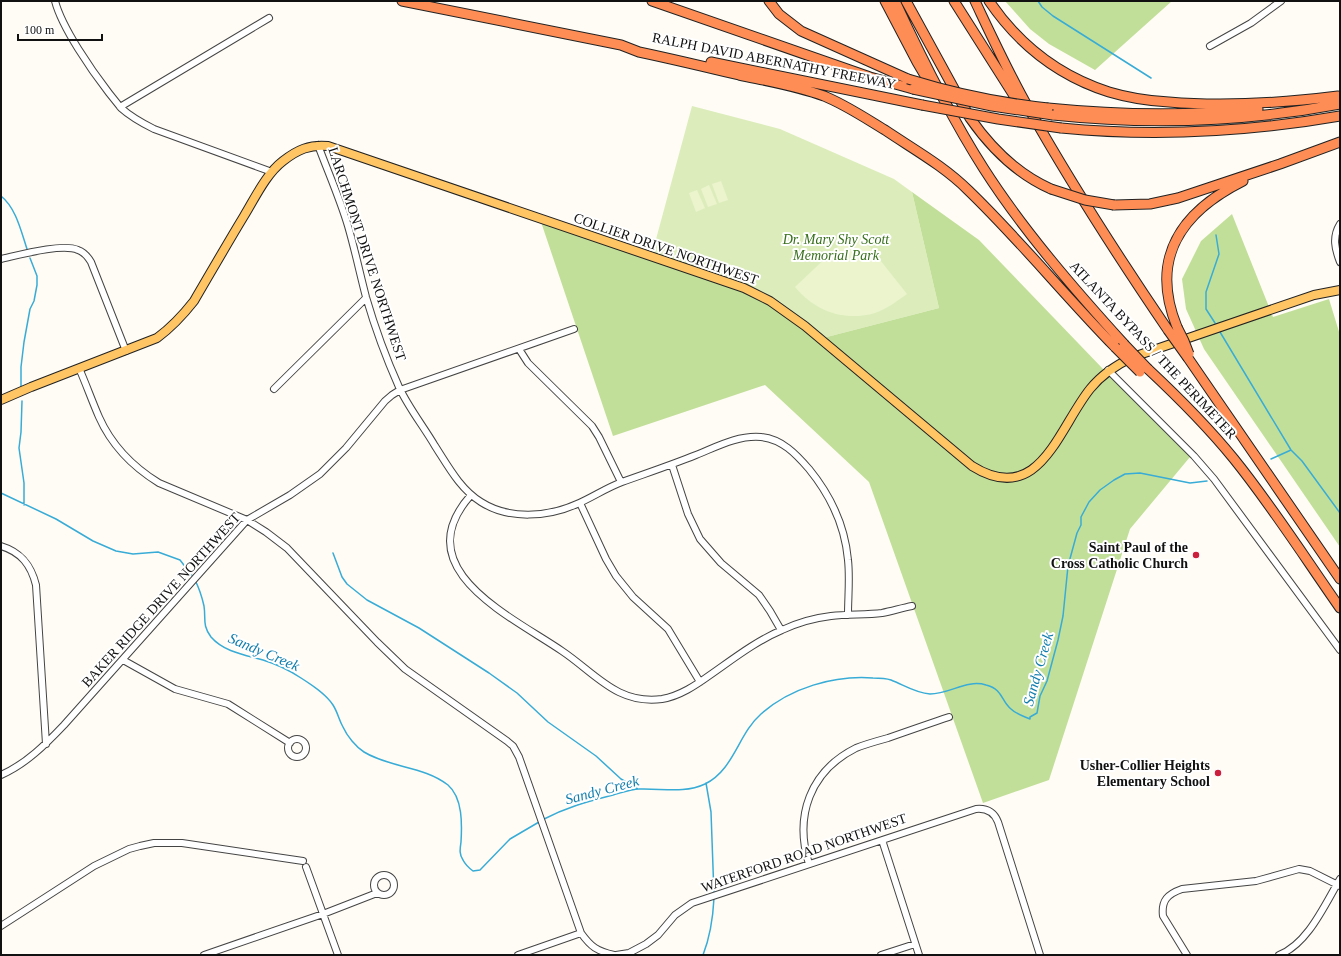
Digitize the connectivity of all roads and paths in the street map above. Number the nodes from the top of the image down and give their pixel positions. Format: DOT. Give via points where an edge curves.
graph roads {
  1 [pos="55,1"];
  2 [pos="402,1"];
  3 [pos="652,1"];
  4 [pos="769,1"];
  5 [pos="885,1"];
  6 [pos="895,1"];
  7 [pos="906,1"];
  8 [pos="954,1"];
  9 [pos="975,1"];
  10 [pos="989,1"];
  11 [pos="1281,1"];
  12 [pos="269,18"];
  13 [pos="621,44"];
  14 [pos="1210,46"];
  15 [pos="1339,98"];
  16 [pos="120,107"];
  17 [pos="1028,109"];
  18 [pos="1050,111"];
  19 [pos="951,115"];
  20 [pos="1340,116"];
  21 [pos="1340,142"];
  22 [pos="318,145"];
  23 [pos="1280,164"];
  24 [pos="272,172"];
  25 [pos="1340,224"];
  26 [pos="1,259"];
  27 [pos="1340,262"];
  28 [pos="1340,290"];
  29 [pos="366,298"];
  30 [pos="1172,328"];
  31 [pos="574,329"];
  32 [pos="519,349"];
  33 [pos="126,351"];
  34 [pos="79,368"];
  35 [pos="1108,370"];
  36 [pos="1144,370"];
  37 [pos="274,389"];
  38 [pos="400,390"];
  39 [pos="1,400"];
  40 [pos="672,465"];
  41 [pos="622,482"];
  42 [pos="471,496"];
  43 [pos="580,503"];
  44 [pos="247,520"];
  45 [pos="1,546"];
  46 [pos="1340,579"];
  47 [pos="912,606"];
  48 [pos="1340,608"];
  49 [pos="848,615"];
  50 [pos="781,630"];
  51 [pos="1340,650"];
  52 [pos="123,660"];
  53 [pos="700,682"];
  54 [pos="948,717"];
  55 [pos="290,743"];
  56 [pos="46,744"];
  57 [pos="1,774"];
  58 [pos="882,840"];
  59 [pos="809,864"];
  60 [pos="1339,883"];
  61 [pos="377,893"];
  62 [pos="323,914"];
  63 [pos="1,926"];
  64 [pos="581,933"];
  65 [pos="915,944"];
  66 [pos="1293,948"];
  67 [pos="204,955"];
  68 [pos="338,955"];
  69 [pos="518,955"];
  70 [pos="615,955"];
  71 [pos="881,955"];
  72 [pos="919,955"];
  73 [pos="1040,955"];
  74 [pos="1187,955"];
  75 [pos="1279,955"];
  76 [pos="1296,955"];
  1 -- 16 [label="street" via="71,36"];
  2 -- 13 [label="highway"];
  3 -- 18 [label="highway, bridge" via="870,77 913,89 998,108"];
  4 -- 18 [label="highway, bridge" via="779,14 801,31 908,79 946,90"];
  5 -- 19 [label="highway" via="916,62"];
  6 -- 19 [label="highway, ATLANTA BYPASS / THE PERIMETER"];
  7 -- 23 [label="highway, bridge" via="970,118 981,133 1015,167 1052,189 1084,200 1114,205 1138,205 1171,200"];
  8 -- 17 [label="highway" via="1013,94"];
  9 -- 17 [label="highway, ATLANTA BYPASS / THE PERIMETER"];
  10 -- 15 [label="highway" via="1016,36 1042,58 1081,81 1120,95 1152,101 1206,104"];
  11 -- 14 [label="street" via="1251,23"];
  12 -- 16 [label="street"];
  13 -- 20 [label="highway, RALPH DAVID ABERNATHY FREEWAY, bridge" via="922,105 1061,128 1134,133 1186,132 1267,126"];
  13 -- 36 [label="highway, bridge" via="639,52 818,94 840,103 875,124 941,167 968,190 1014,236 1115,347"];
  15 -- 18 [label="highway" via="1278,114 1207,119 1118,120"];
  16 -- 24 [label="street" via="154,129"];
  17 -- 30 [label="highway, ATLANTA BYPASS / THE PERIMETER" via="1096,222"];
  19 -- 36 [label="highway, ATLANTA BYPASS / THE PERIMETER, bridge" via="985,171 1015,213"];
  21 -- 23 [label="highway"];
  22 -- 24 [label="main road, COLLIER DRIVE NORTHWEST" via="299,150"];
  22 -- 29 [label="street, LARCHMONT DRIVE NORTHWEST" via="347,224"];
  22 -- 35 [label="main road, COLLIER DRIVE NORTHWEST" via="328,146 420,177 731,283 756,294 783,309 805,326 972,466 992,477 1020,476 1036,467 1052,450 1088,391"];
  23 -- 30 [label="highway" via="1217,196 1197,212 1176,238 1166,278"];
  24 -- 33 [label="main road, COLLIER DRIVE NORTHWEST" via="185,313 157,338"];
  25 -- 27 [label="street" via="1335,242"];
  26 -- 33 [label="street" via="51,249 68,248 81,251 91,262"];
  28 -- 35 [label="main road, COLLIER DRIVE NORTHWEST" via="1314,295 1146,352 1120,362"];
  29 -- 37 [label="street"];
  29 -- 38 [label="street, LARCHMONT DRIVE NORTHWEST"];
  30 -- 46 [label="highway, ATLANTA BYPASS / THE PERIMETER, bridge" via="1184,341 1190,359"];
  31 -- 32 [label="street, BAKER RIDGE DRIVE NORTHWEST"];
  32 -- 38 [label="street, BAKER RIDGE DRIVE NORTHWEST"];
  32 -- 41 [label="street" via="528,363 592,426"];
  33 -- 34 [label="main road, COLLIER DRIVE NORTHWEST"];
  34 -- 39 [label="main road, COLLIER DRIVE NORTHWEST"];
  34 -- 44 [label="street, WATERFORD ROAD NORTHWEST" via="105,429 134,464 158,483"];
  35 -- 51 [label="street" via="1214,479"];
  36 -- 48 [label="highway, ATLANTA BYPASS / THE PERIMETER" via="1166,385 1235,460"];
  38 -- 42 [label="street, LARCHMONT DRIVE NORTHWEST" via="456,479"];
  38 -- 44 [label="street, BAKER RIDGE DRIVE NORTHWEST" via="385,401 346,448 320,474"];
  40 -- 41 [label="street, LARCHMONT DRIVE NORTHWEST"];
  40 -- 49 [label="street, LARCHMONT DRIVE NORTHWEST" via="742,438 762,437 777,442 799,457 819,482 839,518 848,561"];
  40 -- 50 [label="street" via="688,514 700,539 721,563 759,595"];
  41 -- 43 [label="street, LARCHMONT DRIVE NORTHWEST"];
  42 -- 43 [label="street, LARCHMONT DRIVE NORTHWEST" via="493,509 518,515 554,512"];
  42 -- 53 [label="street" via="454,520 451,551 462,578 490,603 563,652 606,686 623,695 642,699 662,699 682,693"];
  43 -- 53 [label="street" via="616,576 633,597 668,629"];
  44 -- 52 [label="street, BAKER RIDGE DRIVE NORTHWEST"];
  44 -- 64 [label="street, WATERFORD ROAD NORTHWEST" via="287,548 405,668 513,746"];
  45 -- 56 [label="street" via="24,559 30,567 36,585"];
  47 -- 49 [label="street" via="882,613"];
  49 -- 50 [label="street" via="814,619"];
  50 -- 53 [label="street" via="758,642"];
  52 -- 55 [label="street" via="175,689 228,704"];
  52 -- 56 [label="street, BAKER RIDGE DRIVE NORTHWEST"];
  54 -- 59 [label="street" via="857,748 828,768 813,790 805,813 803,840"];
  56 -- 57 [label="street, BAKER RIDGE DRIVE NORTHWEST" via="27,760"];
  58 -- 59 [label="street, WATERFORD ROAD NORTHWEST"];
  58 -- 65 [label="street"];
  58 -- 73 [label="street, WATERFORD ROAD NORTHWEST" via="976,808 992,813 996,817"];
  59 -- 70 [label="street, WATERFORD ROAD NORTHWEST" via="692,903 675,915 646,944 629,953"];
  60 -- 66 [label="street" via="1307,934"];
  60 -- 74 [label="street" via="1310,870 1299,869 1256,881 1182,888 1173,892 1164,903 1163,916"];
  61 -- 62 [label="street"];
  62 -- 63 [label="street" via="305,864 258,854 161,842 128,850 94,866"];
  62 -- 67 [label="street"];
  62 -- 68 [label="street"];
  64 -- 69 [label="street"];
  64 -- 70 [label="street, WATERFORD ROAD NORTHWEST" via="589,944 601,952"];
  65 -- 71 [label="street"];
  65 -- 72 [label="street"];
  66 -- 75 [label="street"];
  66 -- 76 [label="street"];
}
